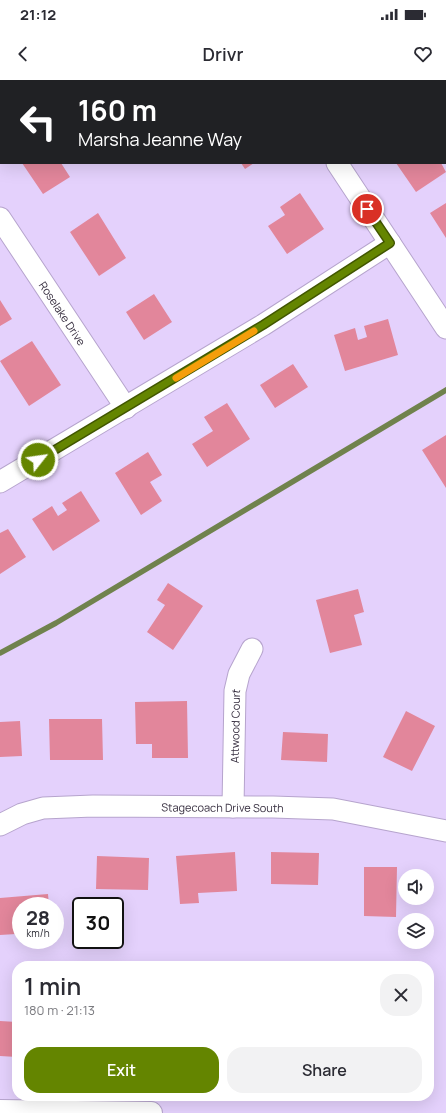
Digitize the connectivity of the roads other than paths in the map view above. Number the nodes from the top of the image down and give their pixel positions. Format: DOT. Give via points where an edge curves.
graph roads {
  1 [pos="338,164"];
  2 [pos="0,218"];
  3 [pos="390,243"];
  4 [pos="446,328"];
  5 [pos="126,408"];
  6 [pos="0,482"];
  7 [pos="252,649"];
  8 [pos="233,807"];
  9 [pos="0,824"];
  10 [pos="446,831"];
  11 [pos="0,1110"];
  12 [pos="151,1113"];
  1 -- 3 [label="street"];
  2 -- 5 [label="street, Roselake Drive"];
  3 -- 4 [label="street"];
  3 -- 5 [label="street" via="263,325"];
  5 -- 6 [label="street"];
  7 -- 8 [label="street, Attwood Court" via="239,674 235,691"];
  8 -- 9 [label="street, Stagecoach Drive South" via="43,808"];
  8 -- 10 [label="street, Stagecoach Drive South" via="333,809"];
  11 -- 12 [label="street"];
}
